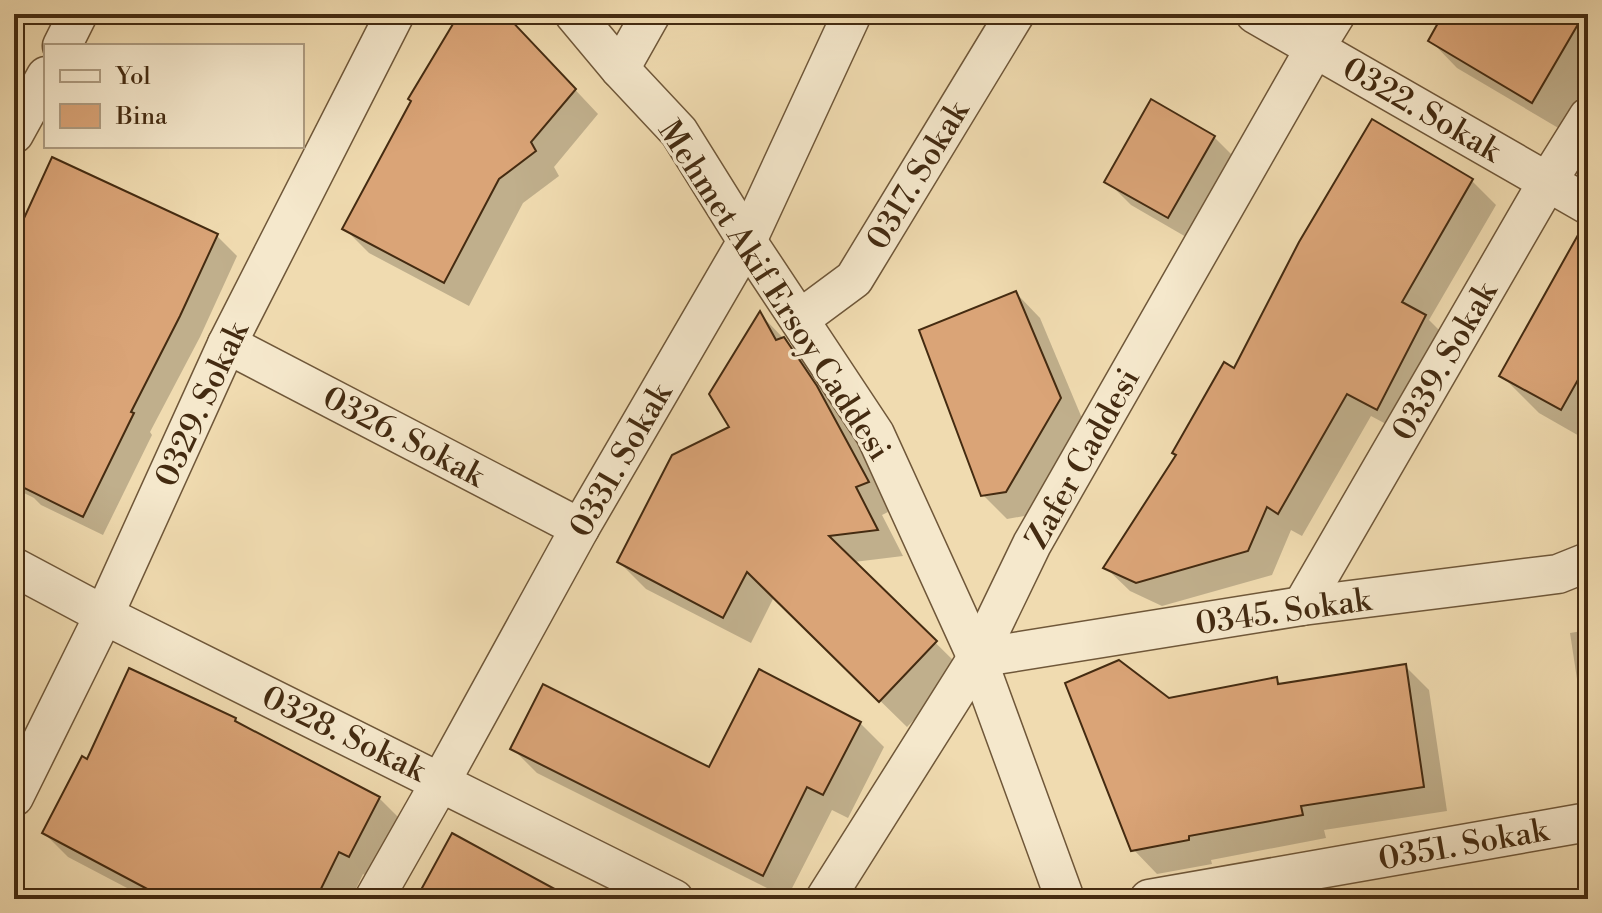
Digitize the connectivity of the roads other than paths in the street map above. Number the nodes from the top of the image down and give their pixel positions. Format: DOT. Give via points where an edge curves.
graph roads {
  1 [pos="78,14"];
  2 [pos="395,14"];
  3 [pos="574,14"];
  4 [pos="651,14"];
  5 [pos="852,14"];
  6 [pos="1015,14"];
  7 [pos="1255,14"];
  8 [pos="1336,14"];
  9 [pos="63,44"];
  10 [pos="1315,48"];
  11 [pos="620,69"];
  12 [pos="44,80"];
  13 [pos="1588,117"];
  14 [pos="14,134"];
  15 [pos="1548,181"];
  16 [pos="1588,205"];
  17 [pos="747,241"];
  18 [pos="800,319"];
  19 [pos="227,344"];
  20 [pos="580,528"];
  21 [pos="1588,562"];
  22 [pos="14,567"];
  23 [pos="1302,606"];
  24 [pos="104,615"];
  25 [pos="977,658"];
  26 [pos="441,781"];
  27 [pos="14,797"];
  28 [pos="1588,822"];
  29 [pos="374,899"];
  30 [pos="674,899"];
  31 [pos="825,899"];
  32 [pos="1065,899"];
  33 [pos="1149,899"];
  1 -- 9 [label="street"];
  2 -- 19 [label="street, 0329. Sokak"];
  3 -- 11 [label="street, Mehmet Akif Ersoy Caddesi"];
  4 -- 11 [label="street"];
  5 -- 17 [label="street, 0331. Sokak"];
  6 -- 18 [label="street, 0317. Sokak" via="854,279"];
  7 -- 10 [label="street, 0322. Sokak"];
  8 -- 10 [label="street, Zafer Caddesi"];
  10 -- 15 [label="street, 0322. Sokak"];
  10 -- 25 [label="street, Zafer Caddesi" via="1032,544"];
  11 -- 17 [label="street, Mehmet Akif Ersoy Caddesi" via="679,132"];
  12 -- 14 [label="street"];
  13 -- 15 [label="street, 0339. Sokak"];
  15 -- 16 [label="street, 0322. Sokak"];
  15 -- 23 [label="street, 0339. Sokak"];
  17 -- 18 [label="street, Mehmet Akif Ersoy Caddesi"];
  17 -- 20 [label="street, 0331. Sokak"];
  18 -- 25 [label="street, Mehmet Akif Ersoy Caddesi" via="875,434"];
  19 -- 20 [label="street, 0326. Sokak"];
  19 -- 24 [label="street, 0329. Sokak"];
  20 -- 26 [label="street, 0331. Sokak"];
  21 -- 23 [label="street, 0345. Sokak" via="1558,574"];
  22 -- 24 [label="street, 0328. Sokak"];
  23 -- 25 [label="street, 0345. Sokak"];
  24 -- 26 [label="street, 0328. Sokak"];
  24 -- 27 [label="street, 0329. Sokak"];
  25 -- 31 [label="street, Zafer Caddesi"];
  25 -- 32 [label="street, Mehmet Akif Ersoy Caddesi"];
  26 -- 29 [label="street, 0331. Sokak"];
  26 -- 30 [label="street, 0328. Sokak"];
  28 -- 33 [label="street, 0351. Sokak"];
}
